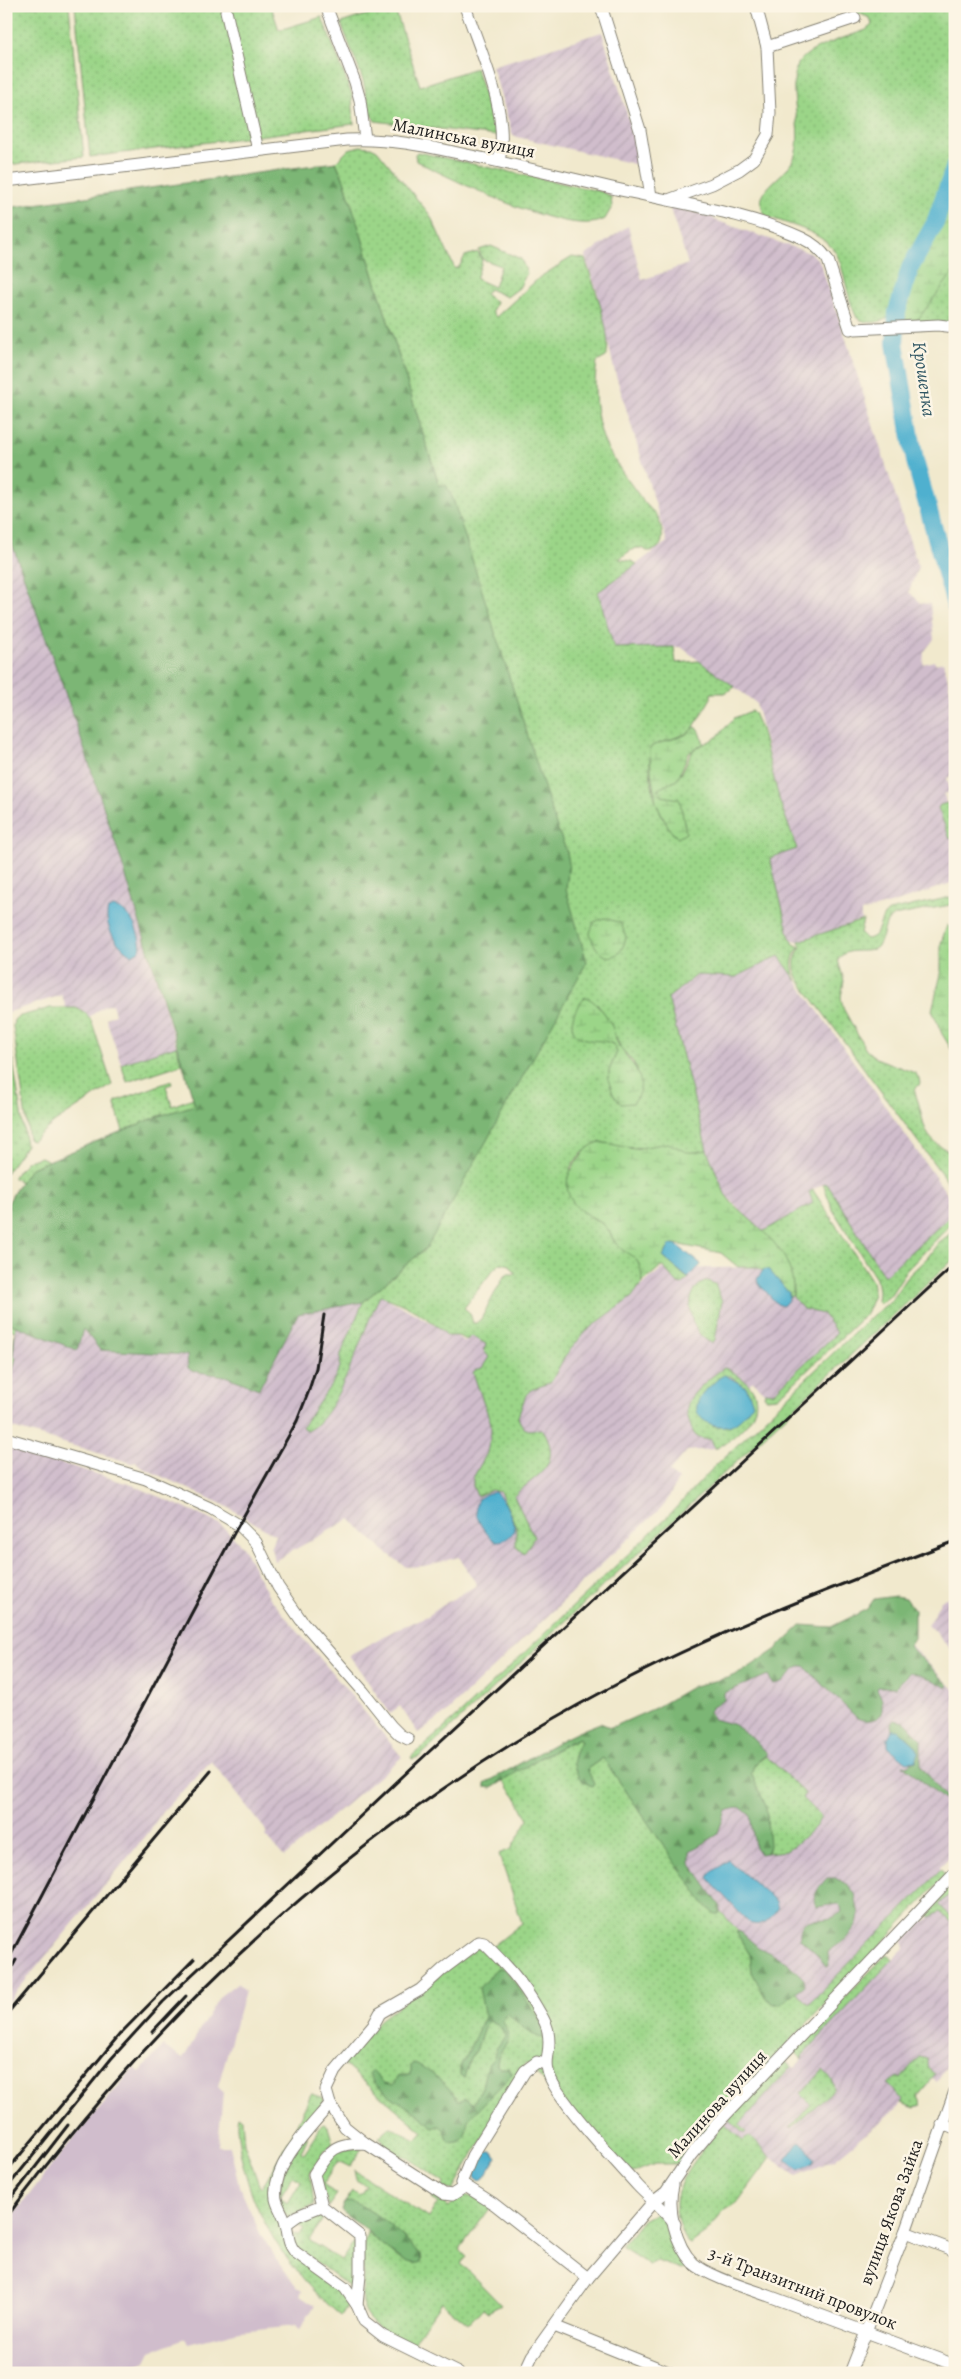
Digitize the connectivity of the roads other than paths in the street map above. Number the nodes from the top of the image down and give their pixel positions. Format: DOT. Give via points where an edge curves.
graph roads {
  1 [pos="326,6"];
  2 [pos="465,6"];
  3 [pos="601,6"];
  4 [pos="756,6"];
  5 [pos="226,12"];
  6 [pos="855,18"];
  7 [pos="767,47"];
  8 [pos="365,139"];
  9 [pos="258,150"];
  10 [pos="499,161"];
  11 [pos="6,181"];
  12 [pos="651,196"];
  13 [pos="671,200"];
  14 [pos="955,327"];
  15 [pos="6,1438"];
  16 [pos="408,1739"];
  17 [pos="955,1874"];
  18 [pos="546,2064"];
  19 [pos="955,2091"];
  20 [pos="330,2104"];
  21 [pos="942,2124"];
  22 [pos="955,2129"];
  23 [pos="365,2142"];
  24 [pos="674,2180"];
  25 [pos="463,2184"];
  26 [pos="653,2202"];
  27 [pos="322,2206"];
  28 [pos="286,2224"];
  29 [pos="675,2224"];
  30 [pos="904,2232"];
  31 [pos="955,2251"];
  32 [pos="588,2278"];
  33 [pos="357,2306"];
  34 [pos="554,2326"];
  35 [pos="865,2332"];
  36 [pos="955,2365"];
  37 [pos="458,2373"];
  38 [pos="524,2373"];
  39 [pos="671,2373"];
  40 [pos="850,2373"];
  1 -- 8 [label="street" via="356,82"];
  2 -- 10 [label="street" via="499,107 503,139"];
  3 -- 12 [label="street" via="640,130"];
  4 -- 7 [label="street"];
  5 -- 9 [label="street"];
  6 -- 7 [label="street"];
  7 -- 13 [label="street" via="770,114 768,134 761,149 754,159 734,174"];
  8 -- 9 [label="street, Малинська вулиця"];
  8 -- 10 [label="street, Малинська вулиця" via="420,144"];
  9 -- 11 [label="street, Малинська вулиця"];
  10 -- 12 [label="street, Малинська вулиця"];
  12 -- 13 [label="street, Малинська вулиця"];
  13 -- 14 [label="street, Малинська вулиця" via="752,220 815,245 828,260 852,329"];
  15 -- 16 [label="street" via="146,1479 239,1525 256,1542 278,1586 297,1614 391,1726"];
  17 -- 24 [label="street, Малинова вулиця" via="716,2125"];
  18 -- 20 [label="street" via="548,2032 543,2017 520,1979 484,1943 476,1943 420,1990 380,2013 335,2071 326,2090"];
  18 -- 25 [label="street" via="537,2062 525,2071 472,2156"];
  18 -- 26 [label="street" via="548,2074 564,2100"];
  19 -- 21 [label="street, вулиця Якова Зайка"];
  20 -- 23 [label="street" via="345,2127"];
  20 -- 28 [label="street" via="293,2148 280,2175 276,2199"];
  21 -- 22 [label="street"];
  21 -- 30 [label="street, вулиця Якова Зайка"];
  23 -- 25 [label="street" via="444,2194 452,2195"];
  23 -- 27 [label="street" via="329,2151 314,2174"];
  24 -- 26 [label="street, Малинова вулиця"];
  24 -- 29 [label="street, 3-й Транзитний провулок" via="671,2200"];
  25 -- 32 [label="street" via="494,2204"];
  26 -- 29 [label="street" via="667,2211"];
  26 -- 32 [label="street, Малинова вулиця"];
  27 -- 28 [label="street"];
  27 -- 33 [label="street" via="360,2236"];
  28 -- 33 [label="street" via="287,2240 295,2252 345,2288"];
  29 -- 35 [label="street, 3-й Транзитний провулок" via="685,2252 699,2268"];
  30 -- 31 [label="street"];
  30 -- 35 [label="street, вулиця Якова Зайка"];
  32 -- 34 [label="street, Малинова вулиця"];
  33 -- 37 [label="street" via="360,2317 382,2336"];
  34 -- 38 [label="street, Малинова вулиця"];
  34 -- 39 [label="street"];
  35 -- 36 [label="street, 3-й Транзитний провулок"];
  35 -- 40 [label="street, вулиця Якова Зайка"];
}
